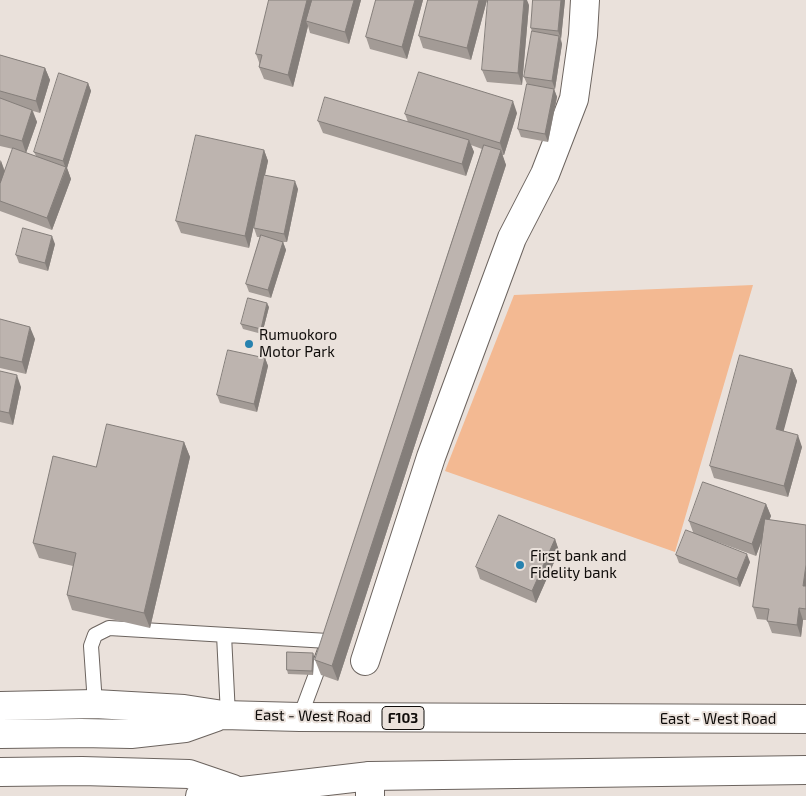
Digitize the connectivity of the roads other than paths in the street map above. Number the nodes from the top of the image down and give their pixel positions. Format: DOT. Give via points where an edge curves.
graph roads {
  1 [pos="585,0"];
  2 [pos="224,635"];
  3 [pos="365,661"];
  4 [pos="95,704"];
  5 [pos="0,706"];
  6 [pos="226,715"];
  7 [pos="300,717"];
  8 [pos="806,719"];
  9 [pos="0,734"];
  10 [pos="806,770"];
  11 [pos="0,772"];
  12 [pos="370,786"];
  13 [pos="239,791"];
  14 [pos="200,796"];
  1 -- 3 [label="main road" via="574,99 545,174 512,238 431,457"];
  2 -- 4 [label="lane" via="108,628 95,635 91,646"];
  2 -- 6 [label="lane"];
  2 -- 7 [label="lane" via="329,637"];
  4 -- 5 [label="main road, East - West Road / F103"];
  4 -- 6 [label="main road, East - West Road / F103"];
  6 -- 7 [label="main road, East - West Road / F103"];
  6 -- 9 [label="main road" via="184,728 131,734"];
  7 -- 8 [label="main road, East - West Road / F103"];
  10 -- 12 [label="main road"];
  11 -- 13 [label="main road" via="189,774"];
  12 -- 13 [label="main road"];
  13 -- 14 [label="main road"];
}
